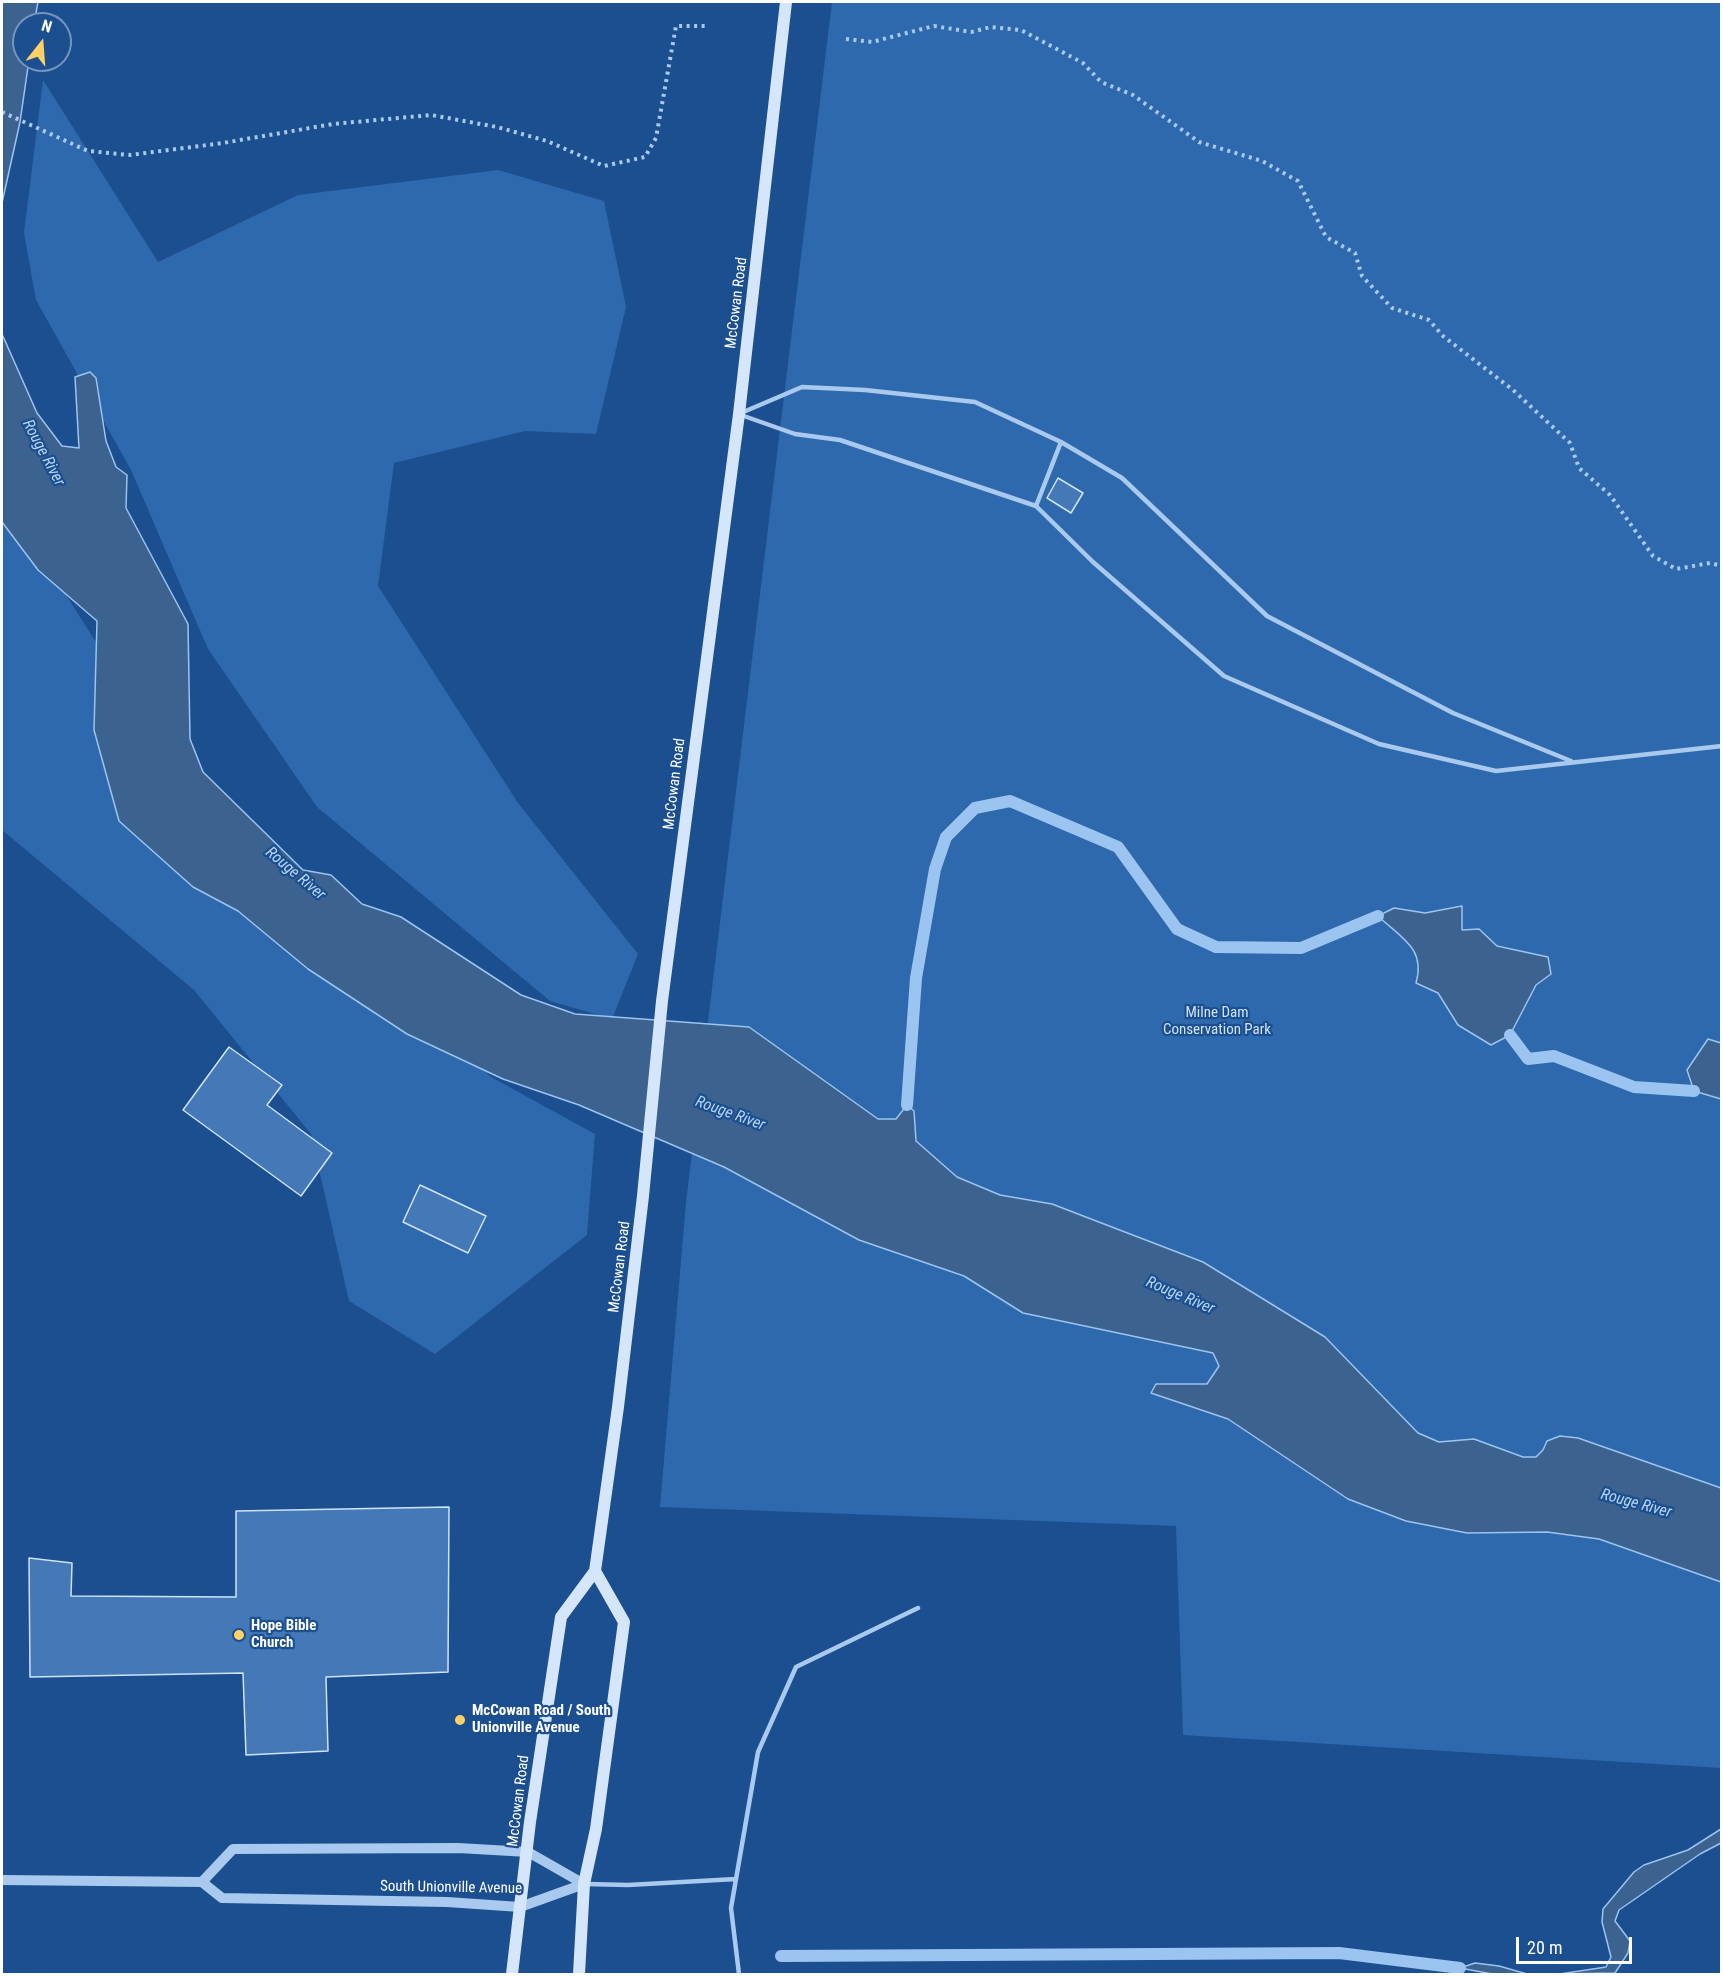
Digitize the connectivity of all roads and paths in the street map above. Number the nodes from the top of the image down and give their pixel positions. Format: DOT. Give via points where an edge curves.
graph roads {
  1 [pos="786,2"];
  2 [pos="709,26"];
  3 [pos="846,39"];
  4 [pos="2,112"];
  5 [pos="739,414"];
  6 [pos="1061,442"];
  7 [pos="1036,506"];
  8 [pos="1722,566"];
  9 [pos="1722,746"];
  10 [pos="1574,762"];
  11 [pos="595,1571"];
  12 [pos="918,1608"];
  13 [pos="528,1852"];
  14 [pos="736,1878"];
  15 [pos="2,1880"];
  16 [pos="202,1882"];
  17 [pos="584,1884"];
  18 [pos="520,1907"];
  19 [pos="512,1974"];
  20 [pos="579,1974"];
  21 [pos="739,1974"];
  1 -- 5 [label="main road, McCowan Road"];
  2 -- 4 [label="path" via="676,26 656,138 645,157 604,166 547,141 431,115 333,124 130,155 88,151"];
  3 -- 8 [label="path" via="872,42 934,26 970,32 992,27 1021,30 1083,63 1101,82 1133,95 1199,142 1262,161 1298,182 1326,237 1355,254 1362,276 1392,308 1429,320 1570,443 1579,468 1610,495 1653,556 1676,568"];
  5 -- 6 [label="lane" via="802,387 865,390 975,402"];
  5 -- 7 [label="lane" via="795,434 840,440"];
  5 -- 11 [label="main road, McCowan Road" via="662,1001 643,1196"];
  6 -- 7 [label="lane"];
  6 -- 10 [label="lane" via="1122,478 1267,616 1454,713"];
  7 -- 10 [label="lane" via="1093,562 1224,676 1379,744 1496,771"];
  9 -- 10 [label="lane"];
  11 -- 13 [label="main road, McCowan Road" via="561,1617"];
  11 -- 17 [label="main road" via="624,1622 596,1829"];
  12 -- 14 [label="lane" via="796,1667 758,1752"];
  13 -- 16 [label="street" via="458,1848 233,1849"];
  13 -- 17 [label="street"];
  13 -- 18 [label="main road, McCowan Road"];
  14 -- 17 [label="lane"];
  14 -- 21 [label="lane" via="731,1908"];
  15 -- 16 [label="street"];
  16 -- 18 [label="street, South Unionville Avenue" via="222,1898"];
  17 -- 18 [label="street, South Unionville Avenue"];
  17 -- 20 [label="main road"];
  18 -- 19 [label="main road, McCowan Road"];
}
